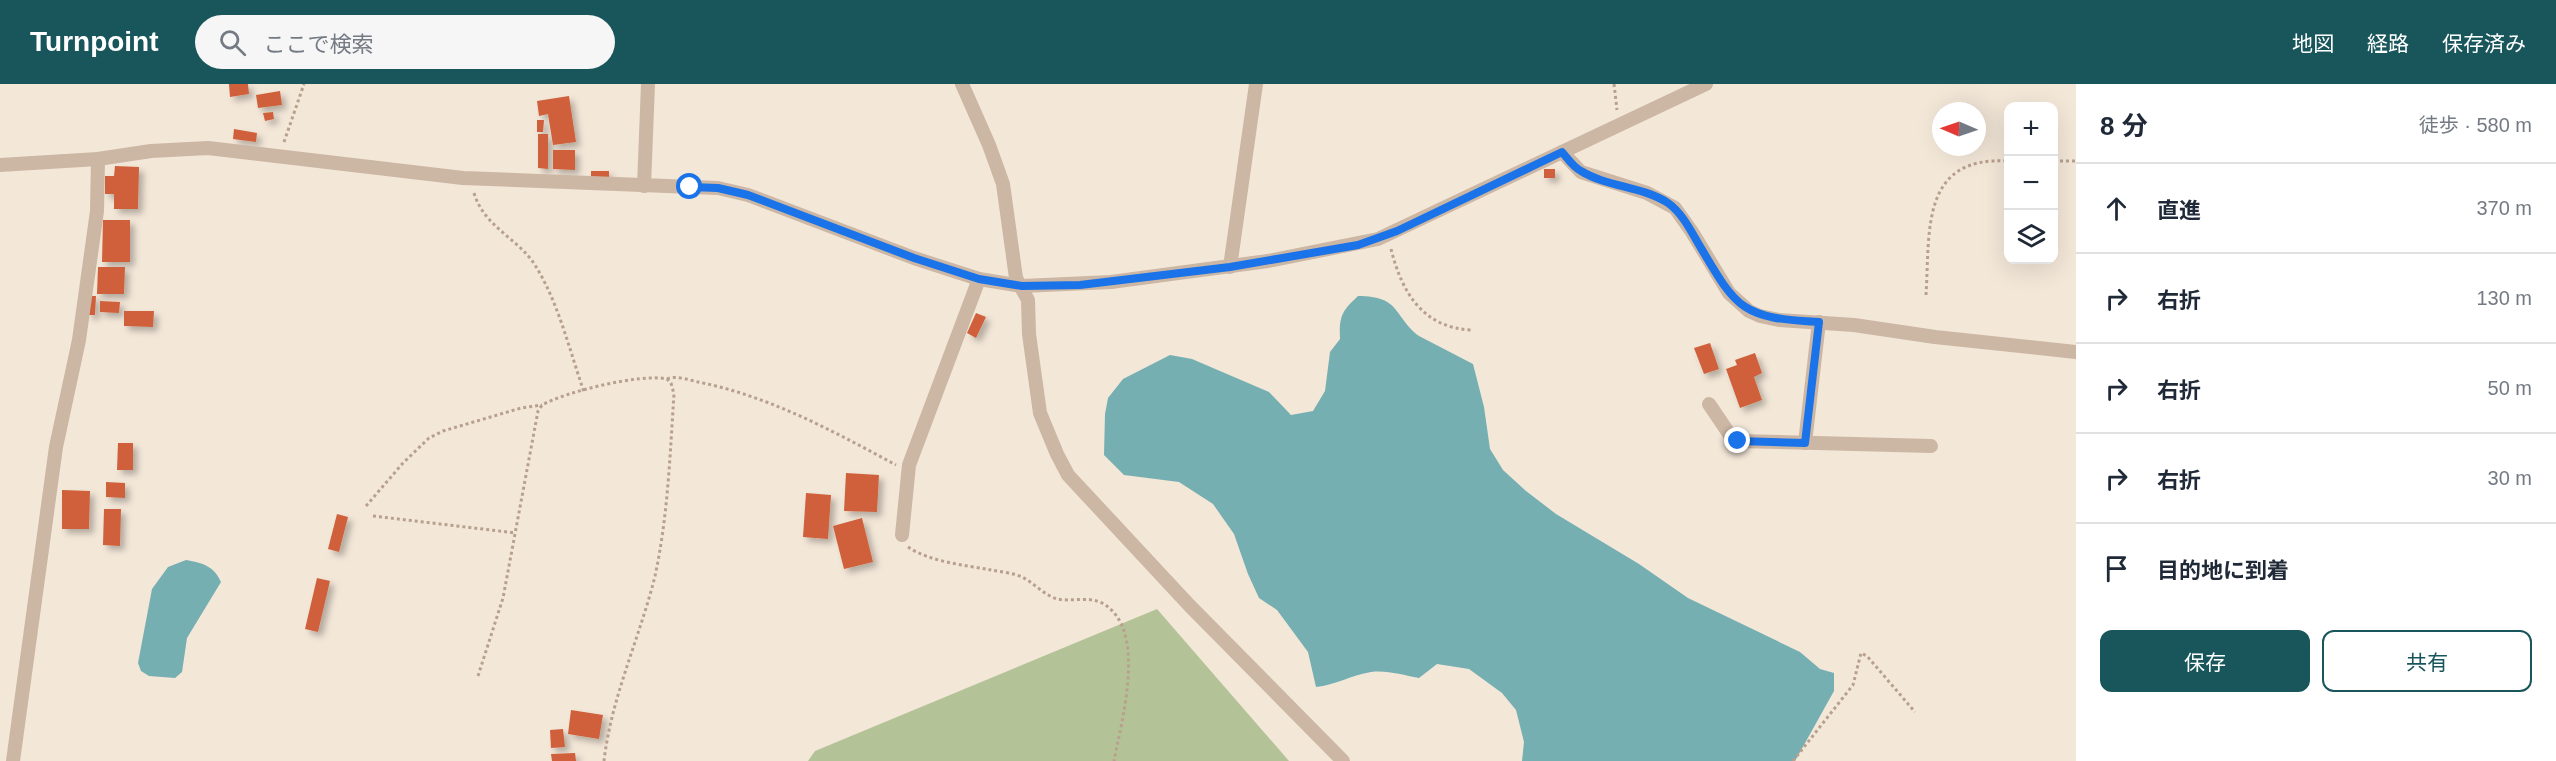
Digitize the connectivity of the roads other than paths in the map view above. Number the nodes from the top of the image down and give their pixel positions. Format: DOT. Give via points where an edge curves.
graph roads {
  1 [pos="648,84"];
  2 [pos="962,84"];
  3 [pos="1256,84"];
  4 [pos="1706,84"];
  5 [pos="1562,152"];
  6 [pos="98,159"];
  7 [pos="0,165"];
  8 [pos="644,186"];
  9 [pos="1230,267"];
  10 [pos="979,279"];
  11 [pos="1022,286"];
  12 [pos="1819,322"];
  13 [pos="2076,352"];
  14 [pos="1709,404"];
  15 [pos="1805,443"];
  16 [pos="1931,446"];
  17 [pos="902,535"];
  18 [pos="13,761"];
  19 [pos="1343,761"];
  1 -- 8 [label="street"];
  2 -- 11 [label="street" via="999,172 1016,278"];
  3 -- 9 [label="street"];
  4 -- 5 [label="street"];
  5 -- 9 [label="street" via="1387,235 1358,245"];
  5 -- 12 [label="street" via="1581,172 1647,192 1675,208 1729,293 1749,310 1779,320"];
  6 -- 7 [label="street"];
  6 -- 8 [label="street" via="208,148 471,178"];
  6 -- 18 [label="street" via="97,211 80,328 56,447"];
  8 -- 10 [label="street" via="736,192"];
  9 -- 11 [label="street" via="1090,284"];
  10 -- 11 [label="street"];
  10 -- 17 [label="street" via="908,471"];
  11 -- 19 [label="street" via="1028,300 1040,413 1068,475 1181,597"];
  12 -- 13 [label="street"];
  12 -- 15 [label="street"];
  14 -- 15 [label="street" via="1738,441"];
  15 -- 16 [label="street"];
}
